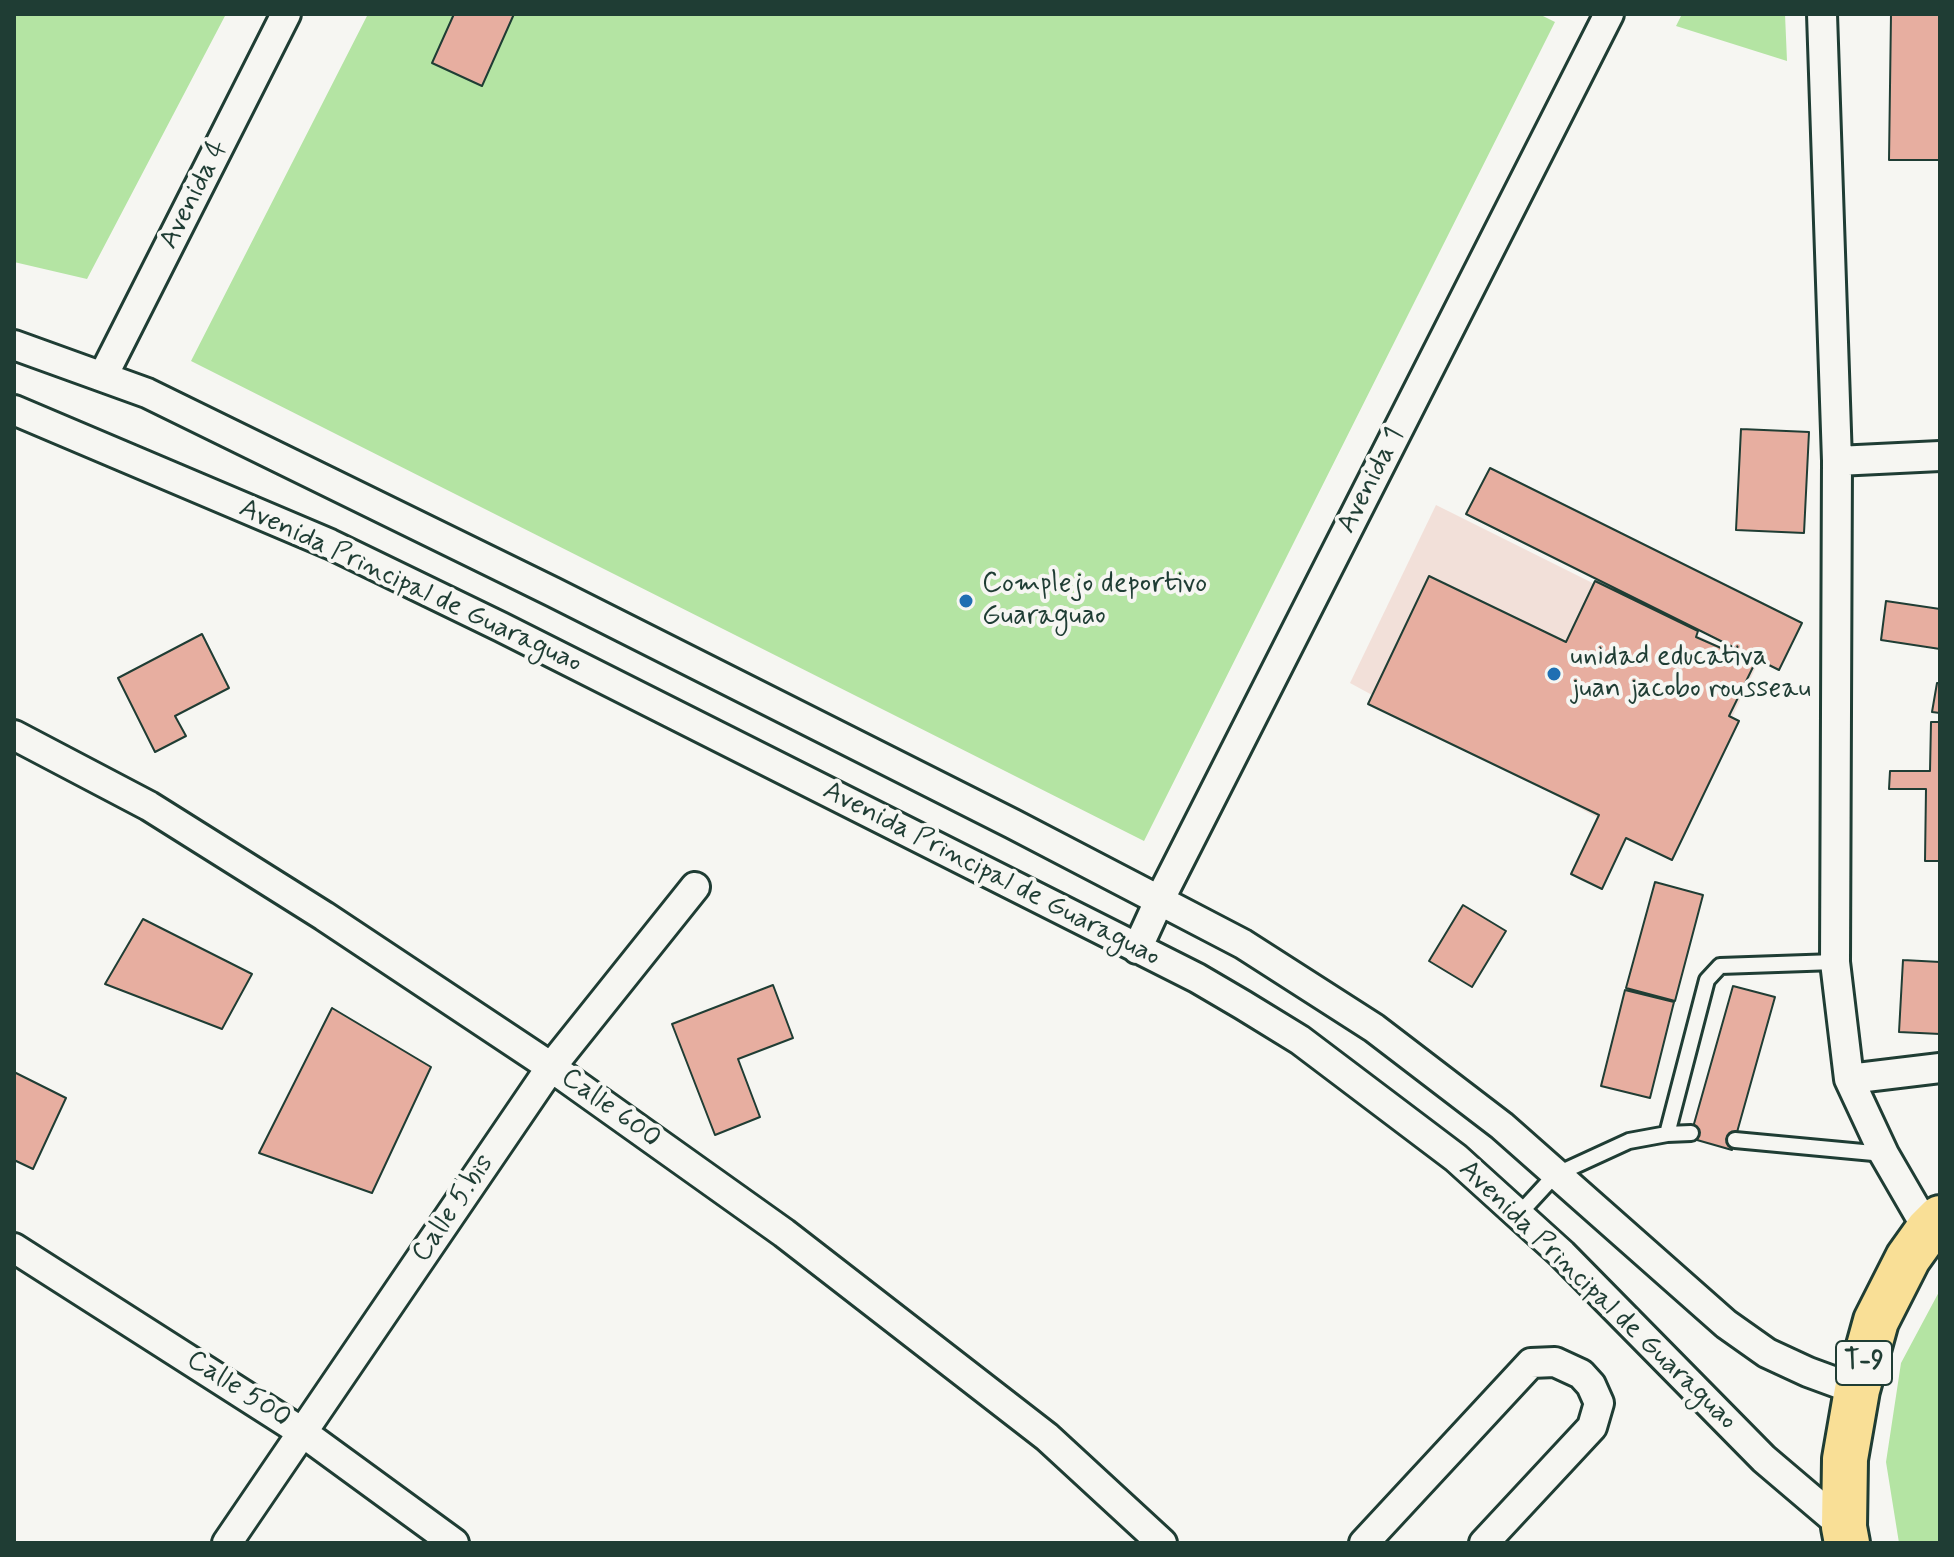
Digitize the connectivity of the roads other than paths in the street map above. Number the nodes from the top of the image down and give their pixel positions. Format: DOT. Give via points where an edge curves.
graph roads {
  1 [pos="286,14"];
  2 [pos="1609,14"];
  3 [pos="1822,14"];
  4 [pos="14,345"];
  5 [pos="103,376"];
  6 [pos="14,410"];
  7 [pos="1940,456"];
  8 [pos="1837,461"];
  9 [pos="14,735"];
  10 [pos="695,887"];
  11 [pos="1159,901"];
  12 [pos="1137,949"];
  13 [pos="1835,962"];
  14 [pos="551,1067"];
  15 [pos="1940,1068"];
  16 [pos="1849,1079"];
  17 [pos="1691,1133"];
  18 [pos="1667,1134"];
  19 [pos="1735,1140"];
  20 [pos="1884,1154"];
  21 [pos="1555,1175"];
  22 [pos="1520,1213"];
  23 [pos="1934,1224"];
  24 [pos="14,1248"];
  25 [pos="1857,1390"];
  26 [pos="302,1432"];
  27 [pos="1846,1535"];
  28 [pos="227,1543"];
  29 [pos="454,1543"];
  30 [pos="1162,1543"];
  31 [pos="1364,1543"];
  32 [pos="1484,1543"];
  1 -- 5 [label="street, Avenida 4"];
  2 -- 11 [label="street, Avenida 1"];
  3 -- 8 [label="street"];
  4 -- 5 [label="street, Avenida Principal de Guaraguao"];
  5 -- 11 [label="street, Avenida Principal de Guaraguao" via="553,592"];
  6 -- 12 [label="street, Avenida Principal de Guaraguao" via="344,551"];
  7 -- 8 [label="street"];
  8 -- 13 [label="street"];
  9 -- 14 [label="street, Calle 600" via="149,806"];
  10 -- 14 [label="street, Calle 5.bis"];
  11 -- 12 [label="street, Avenida 1"];
  11 -- 21 [label="street, Avenida Principal de Guaraguao" via="1243,944 1374,1028 1502,1126"];
  12 -- 22 [label="street, Avenida Principal de Guaraguao" via="1300,1040"];
  13 -- 16 [label="street"];
  13 -- 18 [label="lane" via="1720,966 1707,980"];
  14 -- 26 [label="street, Calle 5.bis"];
  14 -- 30 [label="street, Calle 600" via="784,1233 1047,1437"];
  15 -- 16 [label="street"];
  16 -- 20 [label="street"];
  17 -- 18 [label="lane"];
  18 -- 21 [label="lane" via="1629,1141"];
  19 -- 20 [label="lane"];
  20 -- 23 [label="street"];
  21 -- 22 [label="lane"];
  21 -- 25 [label="street, Avenida Principal de Guaraguao" via="1726,1324 1767,1353"];
  22 -- 27 [label="street, Avenida Principal de Guaraguao"];
  23 -- 25 [label="highway, T-9" via="1908,1258 1876,1321"];
  24 -- 26 [label="street, Calle 500"];
  25 -- 27 [label="highway, T-9" via="1845,1459"];
  26 -- 28 [label="street, Calle 5.bis"];
  26 -- 29 [label="street, Calle 500"];
  31 -- 32 [label="street" via="1531,1363 1555,1362 1581,1374 1599,1403 1592,1427"];
}
